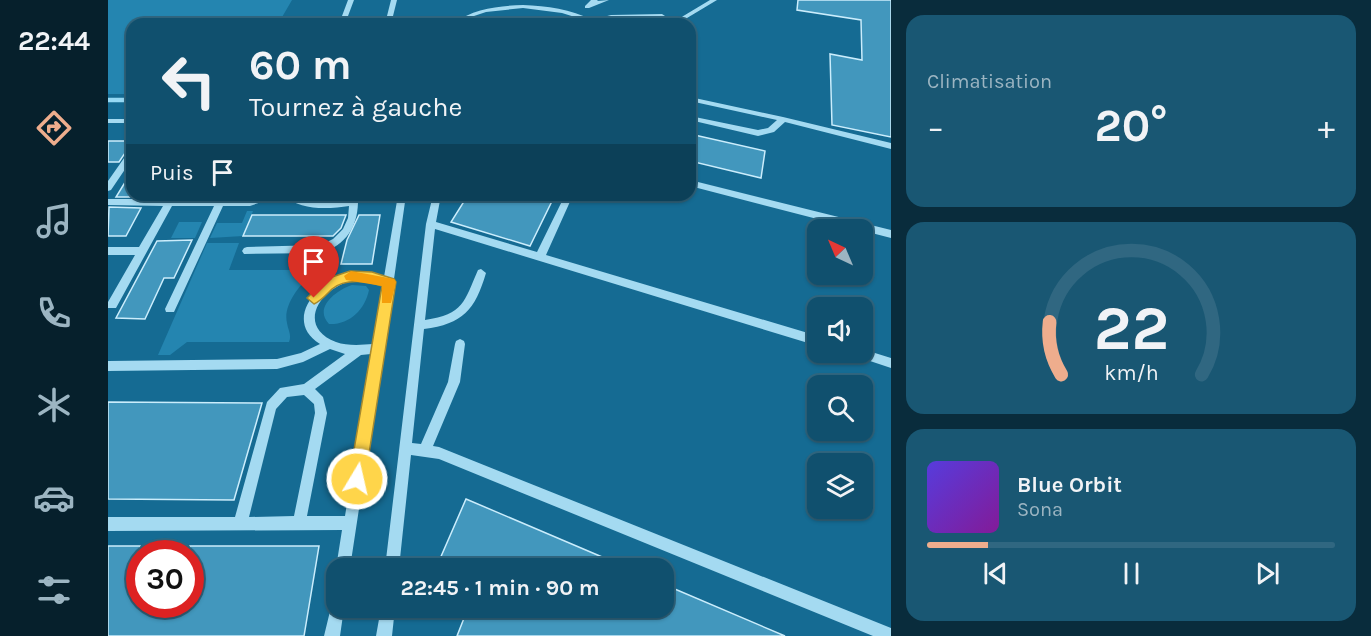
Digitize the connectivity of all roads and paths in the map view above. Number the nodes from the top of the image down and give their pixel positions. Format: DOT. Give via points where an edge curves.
graph roads {
  1 [pos="351,0"];
  2 [pos="394,0"];
  3 [pos="595,0"];
  4 [pos="606,0"];
  5 [pos="714,0"];
  6 [pos="586,8"];
  7 [pos="574,14"];
  8 [pos="662,16"];
  9 [pos="344,18"];
  10 [pos="390,18"];
  11 [pos="461,18"];
  12 [pos="583,18"];
  13 [pos="608,18"];
  14 [pos="684,18"];
  15 [pos="696,100"];
  16 [pos="696,119"];
  17 [pos="783,119"];
  18 [pos="108,121"];
  19 [pos="126,121"];
  20 [pos="891,146"];
  21 [pos="126,162"];
  22 [pos="696,185"];
  23 [pos="108,188"];
  24 [pos="129,201"];
  25 [pos="170,201"];
  26 [pos="196,201"];
  27 [pos="256,201"];
  28 [pos="299,201"];
  29 [pos="401,201"];
  30 [pos="436,201"];
  31 [pos="565,201"];
  32 [pos="108,202"];
  33 [pos="354,202"];
  34 [pos="220,203"];
  35 [pos="431,224"];
  36 [pos="891,234"];
  37 [pos="108,251"];
  38 [pos="141,251"];
  39 [pos="247,251"];
  40 [pos="540,257"];
  41 [pos="481,273"];
  42 [pos="390,282"];
  43 [pos="112,305"];
  44 [pos="170,309"];
  45 [pos="420,325"];
  46 [pos="807,338"];
  47 [pos="330,344"];
  48 [pos="460,344"];
  49 [pos="378,349"];
  50 [pos="359,350"];
  51 [pos="873,357"];
  52 [pos="891,363"];
  53 [pos="108,366"];
  54 [pos="306,389"];
  55 [pos="406,448"];
  56 [pos="425,449"];
  57 [pos="299,523"];
  58 [pos="350,523"];
  59 [pos="108,524"];
  60 [pos="240,524"];
  61 [pos="345,558"];
  62 [pos="393,558"];
  63 [pos="335,618"];
  64 [pos="387,618"];
  65 [pos="332,636"];
  66 [pos="384,636"];
  67 [pos="891,636"];
  1 -- 9 [label="street"];
  2 -- 10 [label="street"];
  3 -- 6 [label="street"];
  4 -- 6 [label="street"];
  5 -- 14 [label="street"];
  6 -- 7 [label="street"];
  7 -- 11 [label="street" via="547,4 497,1 477,7"];
  7 -- 12 [label="street"];
  8 -- 13 [label="street"];
  15 -- 17 [label="street"];
  16 -- 17 [label="street" via="758,133 771,130"];
  17 -- 20 [label="street"];
  18 -- 19 [label="street"];
  21 -- 23 [label="street"];
  22 -- 36 [label="street"];
  24 -- 32 [label="street"];
  25 -- 38 [label="street"];
  26 -- 34 [label="street"];
  27 -- 34 [label="street"];
  28 -- 33 [label="street"];
  29 -- 42 [label="street"];
  30 -- 35 [label="street"];
  31 -- 40 [label="street"];
  33 -- 39 [label="street" via="353,222 332,246"];
  34 -- 44 [label="street"];
  35 -- 40 [label="street"];
  35 -- 45 [label="street"];
  37 -- 38 [label="street"];
  38 -- 43 [label="street"];
  40 -- 46 [label="street"];
  41 -- 45 [label="street" via="475,295 458,316"];
  42 -- 47 [label="street" via="350,276 330,283 314,298 309,317 316,334"];
  42 -- 49 [label="street"];
  45 -- 55 [label="street"];
  47 -- 50 [label="street"];
  47 -- 53 [label="street" via="277,364"];
  48 -- 56 [label="street" via="454,382"];
  49 -- 50 [label="street"];
  49 -- 58 [label="street"];
  50 -- 54 [label="street"];
  51 -- 52 [label="street"];
  54 -- 57 [label="street" via="319,401 321,413"];
  54 -- 60 [label="street" via="284,392 271,406"];
  55 -- 56 [label="street"];
  55 -- 62 [label="street"];
  56 -- 67 [label="street"];
  57 -- 58 [label="street"];
  57 -- 60 [label="street"];
  58 -- 61 [label="street"];
  59 -- 60 [label="street"];
  63 -- 65 [label="street"];
  64 -- 66 [label="street"];
}
